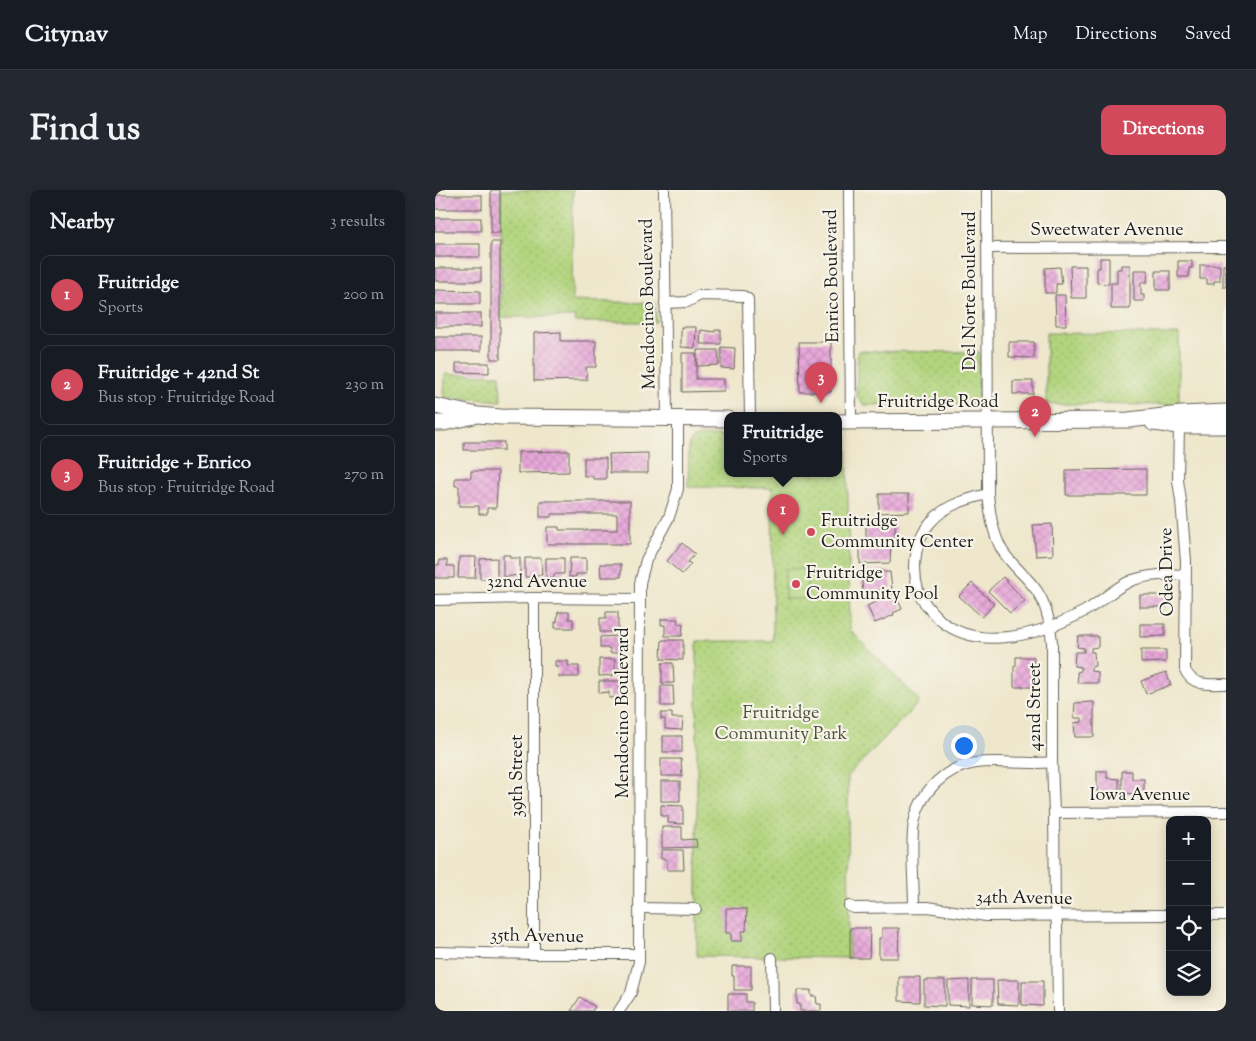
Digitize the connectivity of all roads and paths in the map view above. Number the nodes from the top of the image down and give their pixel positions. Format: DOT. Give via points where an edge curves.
graph roads {
  1 [pos="664,190"];
  2 [pos="849,190"];
  3 [pos="987,190"];
  4 [pos="1226,247"];
  5 [pos="987,248"];
  6 [pos="665,303"];
  7 [pos="435,406"];
  8 [pos="750,412"];
  9 [pos="1226,412"];
  10 [pos="478,415"];
  11 [pos="673,418"];
  12 [pos="724,419"];
  13 [pos="1129,420"];
  14 [pos="988,421"];
  15 [pos="844,422"];
  16 [pos="435,423"];
  17 [pos="1179,426"];
  18 [pos="1226,426"];
  19 [pos="988,494"];
  20 [pos="1186,575"];
  21 [pos="534,598"];
  22 [pos="435,600"];
  23 [pos="640,600"];
  24 [pos="1050,628"];
  25 [pos="1226,684"];
  26 [pos="1052,762"];
  27 [pos="1054,812"];
  28 [pos="1226,812"];
  29 [pos="849,906"];
  30 [pos="914,906"];
  31 [pos="640,908"];
  32 [pos="696,909"];
  33 [pos="1166,915"];
  34 [pos="1211,915"];
  35 [pos="1226,915"];
  36 [pos="1056,916"];
  37 [pos="435,952"];
  38 [pos="534,954"];
  39 [pos="639,954"];
  40 [pos="773,958"];
  41 [pos="619,1011"];
  42 [pos="773,1011"];
  43 [pos="1058,1011"];
  1 -- 6 [label="street, Mendocino Boulevard"];
  2 -- 15 [label="street, Enrico Boulevard"];
  3 -- 5 [label="street, Del Norte Boulevard"];
  4 -- 5 [label="street, Sweetwater Avenue"];
  5 -- 14 [label="street, Del Norte Boulevard"];
  6 -- 8 [label="street" via="687,302 700,295 743,296 748,299"];
  6 -- 11 [label="street, Mendocino Boulevard"];
  7 -- 10 [label="main road"];
  9 -- 13 [label="main road, Fruitridge Road"];
  10 -- 11 [label="main road"];
  10 -- 16 [label="main road"];
  11 -- 12 [label="main road"];
  11 -- 23 [label="street, Mendocino Boulevard" via="678,489 669,517 646,560 640,583"];
  13 -- 14 [label="main road, Fruitridge Road"];
  13 -- 17 [label="main road, Fruitridge Road"];
  14 -- 15 [label="main road, Fruitridge Road"];
  14 -- 19 [label="street, 42nd Street"];
  17 -- 18 [label="main road, Fruitridge Road"];
  17 -- 20 [label="street, Odea Drive" via="1178,480"];
  19 -- 24 [label="street, 42nd Street" via="993,529 1002,550 1037,591 1047,610"];
  19 -- 24 [label="street" via="941,511 926,528 915,567 921,597 932,613 948,627 968,635 991,638"];
  20 -- 24 [label="street" via="1153,575 1135,580"];
  20 -- 25 [label="street, Odea Drive" via="1185,670 1198,683"];
  21 -- 22 [label="street, 32nd Avenue"];
  21 -- 23 [label="street, 32nd Avenue"];
  21 -- 38 [label="street, 39th Street"];
  23 -- 31 [label="street, Mendocino Boulevard"];
  24 -- 26 [label="street, 42nd Street"];
  26 -- 27 [label="street, 42nd Street"];
  26 -- 30 [label="street" via="965,765 947,773 932,786 914,824"];
  27 -- 28 [label="street, Iowa Avenue"];
  27 -- 36 [label="street, 42nd Street"];
  29 -- 30 [label="street, 34th Avenue"];
  30 -- 36 [label="street, 34th Avenue" via="986,916"];
  31 -- 32 [label="street"];
  31 -- 39 [label="street, Mendocino Boulevard"];
  33 -- 36 [label="street, 34th Avenue"];
  34 -- 35 [label="street"];
  36 -- 43 [label="street, 42nd Street"];
  37 -- 38 [label="street, 35th Avenue"];
  38 -- 39 [label="street, 35th Avenue"];
  39 -- 41 [label="street, Mendocino Boulevard" via="635,982"];
  40 -- 42 [label="street"];
}
